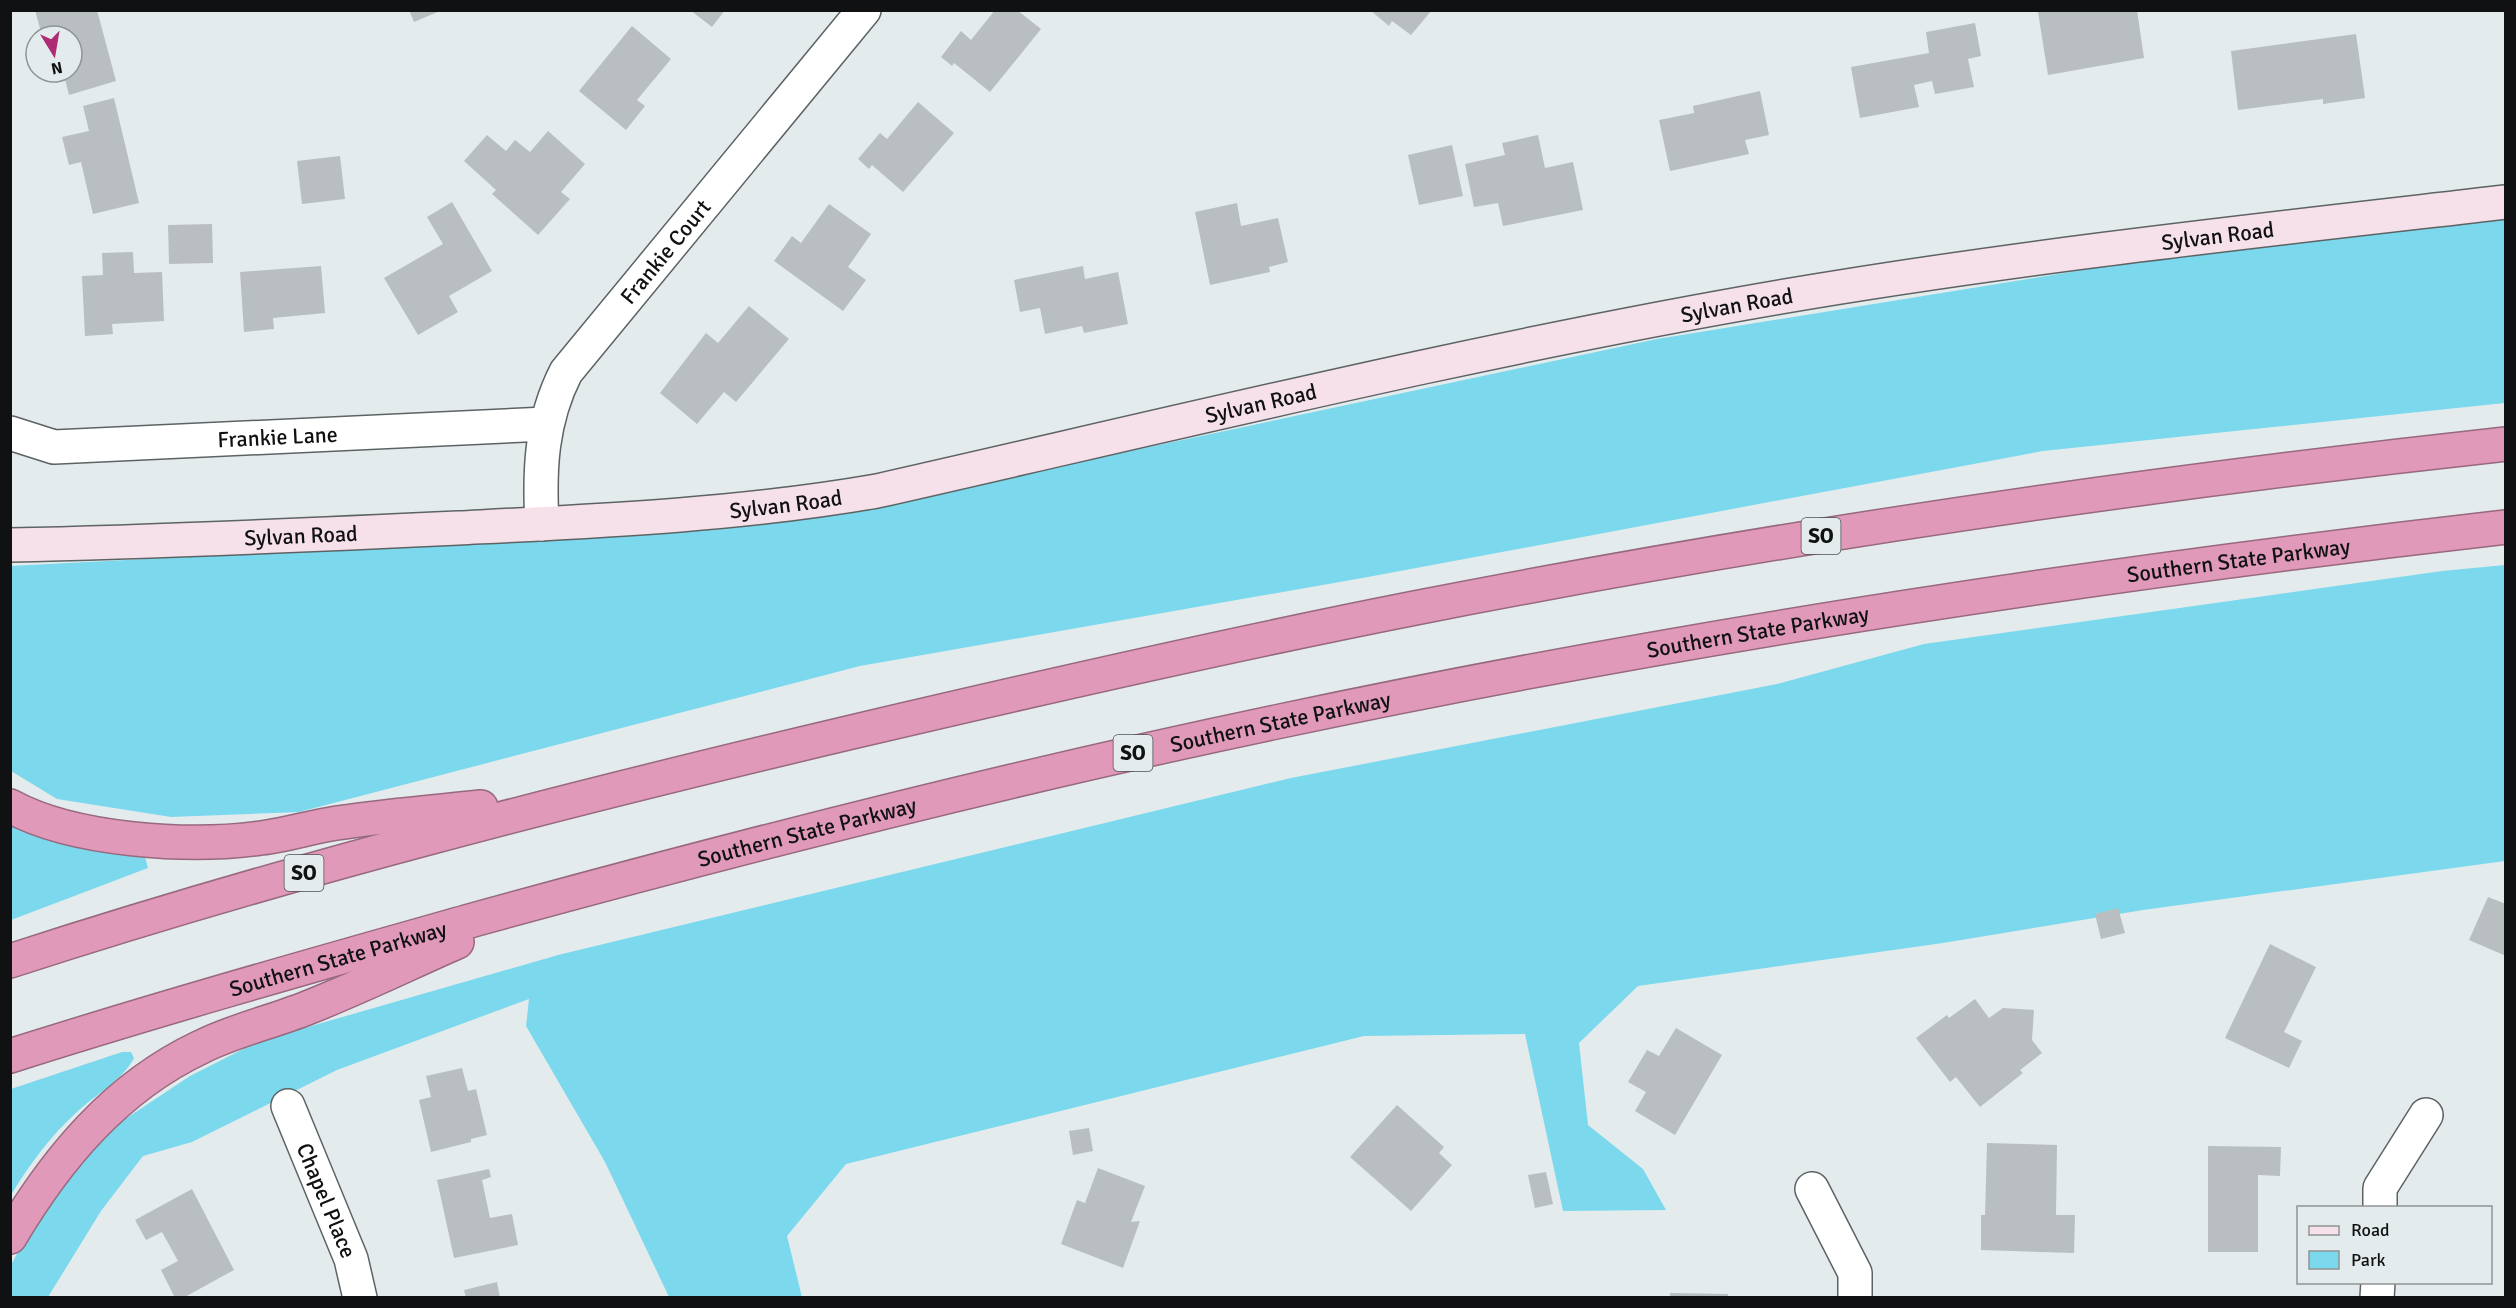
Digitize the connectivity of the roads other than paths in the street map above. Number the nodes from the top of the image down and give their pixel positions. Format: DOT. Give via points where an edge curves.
graph roads {
  1 [pos="864,10"];
  2 [pos="2505,202"];
  3 [pos="546,424"];
  4 [pos="10,433"];
  5 [pos="2505,444"];
  6 [pos="542,524"];
  7 [pos="2505,527"];
  8 [pos="10,545"];
  9 [pos="600,794"];
  10 [pos="10,806"];
  11 [pos="562,896"];
  12 [pos="10,961"];
  13 [pos="10,1056"];
  14 [pos="288,1106"];
  15 [pos="2426,1115"];
  16 [pos="1812,1189"];
  17 [pos="2380,1206"];
  18 [pos="10,1237"];
  19 [pos="360,1298"];
  20 [pos="1855,1298"];
  1 -- 3 [label="street, Frankie Court" via="580,353 554,396"];
  2 -- 6 [label="street, Sylvan Road" via="2168,241 1783,296 1483,354 877,491 713,512"];
  3 -- 4 [label="street, Frankie Lane" via="54,447"];
  3 -- 6 [label="street, Frankie Court" via="540,476"];
  5 -- 9 [label="highway, SO" via="2233,475 2050,501 1546,583 1143,664"];
  6 -- 8 [label="street, Sylvan Road" via="199,541"];
  7 -- 11 [label="highway, Southern State Parkway / SO" via="2006,591 1564,665 1279,721 997,784"];
  9 -- 10 [label="highway" via="334,823 223,842 115,835 46,820"];
  9 -- 12 [label="highway, SO" via="217,898"];
  11 -- 13 [label="highway, Southern State Parkway / SO"];
  11 -- 18 [label="highway" via="306,1009 233,1033 171,1063 119,1100 75,1144"];
  14 -- 19 [label="street, Chapel Place" via="351,1259"];
  15 -- 17 [label="street" via="2380,1188"];
  16 -- 20 [label="street" via="1855,1273"];
}
